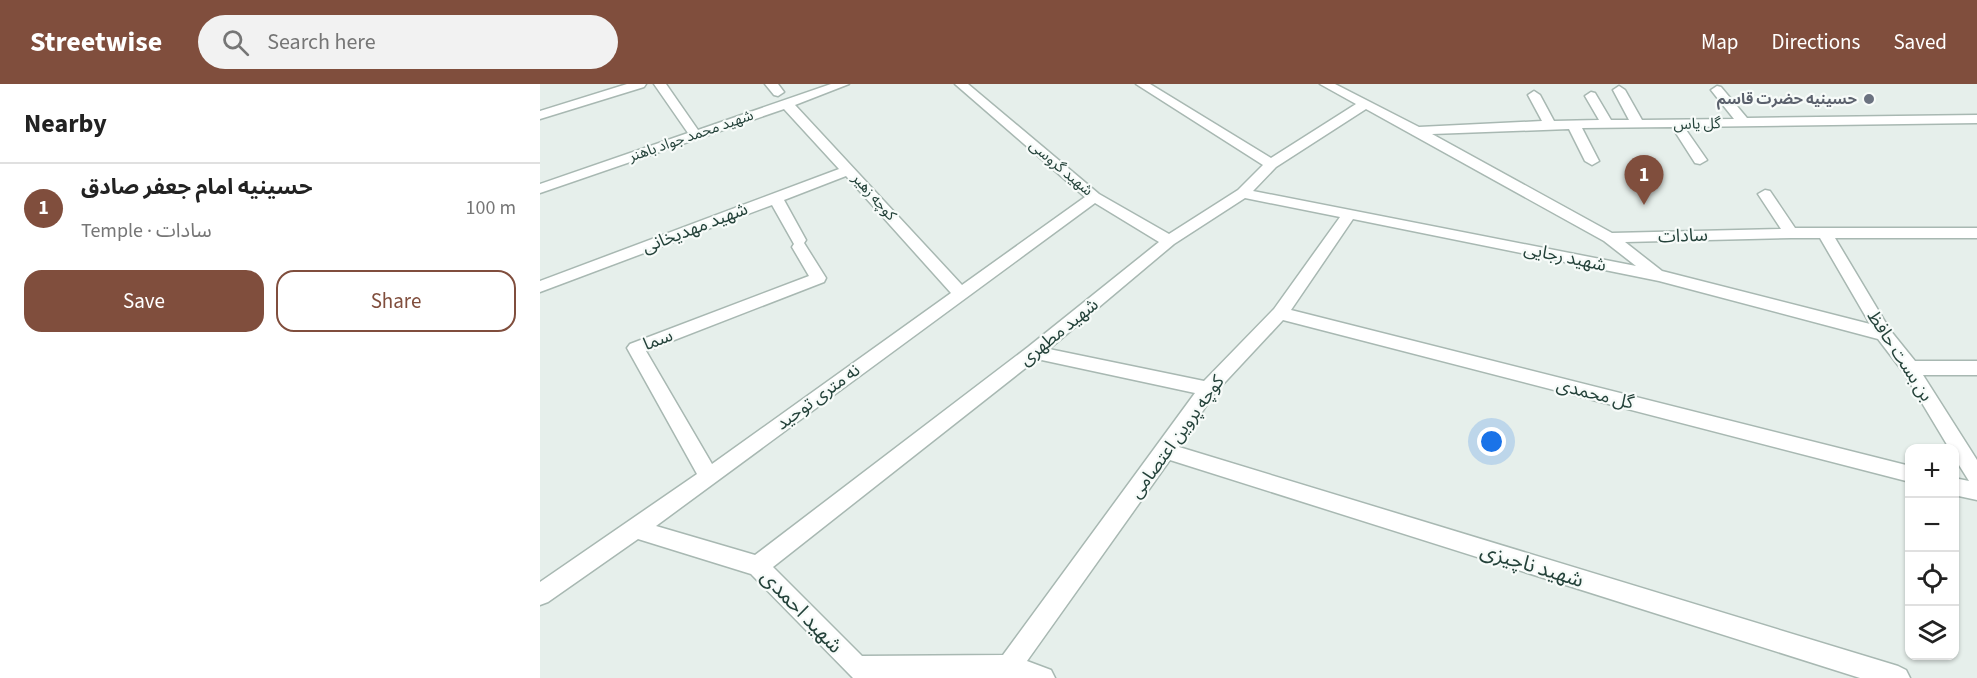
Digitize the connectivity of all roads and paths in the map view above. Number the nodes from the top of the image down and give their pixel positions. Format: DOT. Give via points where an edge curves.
graph roads {
  1 [pos="640,84"];
  2 [pos="660,84"];
  3 [pos="843,84"];
  4 [pos="961,84"];
  5 [pos="1142,84"];
  6 [pos="1326,84"];
  7 [pos="1619,90"];
  8 [pos="1717,90"];
  9 [pos="778,93"];
  10 [pos="1534,95"];
  11 [pos="1591,96"];
  12 [pos="1364,105"];
  13 [pos="540,115"];
  14 [pos="1977,119"];
  15 [pos="1744,123"];
  16 [pos="1550,124"];
  17 [pos="1573,124"];
  18 [pos="1607,124"];
  19 [pos="1638,124"];
  20 [pos="1676,124"];
  21 [pos="1417,131"];
  22 [pos="694,134"];
  23 [pos="1700,160"];
  24 [pos="1592,161"];
  25 [pos="1271,164"];
  26 [pos="850,170"];
  27 [pos="540,189"];
  28 [pos="1243,193"];
  29 [pos="1765,194"];
  30 [pos="775,197"];
  31 [pos="1094,197"];
  32 [pos="1350,213"];
  33 [pos="1791,233"];
  34 [pos="1826,233"];
  35 [pos="1970,233"];
  36 [pos="1609,238"];
  37 [pos="1169,241"];
  38 [pos="1977,250"];
  39 [pos="1659,276"];
  40 [pos="540,287"];
  41 [pos="961,293"];
  42 [pos="1280,313"];
  43 [pos="1884,334"];
  44 [pos="1034,352"];
  45 [pos="1910,368"];
  46 [pos="1977,368"];
  47 [pos="1208,389"];
  48 [pos="1166,452"];
  49 [pos="1905,473"];
  50 [pos="709,477"];
  51 [pos="1977,477"];
  52 [pos="1959,487"];
  53 [pos="1977,491"];
  54 [pos="633,528"];
  55 [pos="758,566"];
  56 [pos="540,595"];
  57 [pos="1009,667"];
  58 [pos="863,673"];
  59 [pos="1043,678"];
  60 [pos="1898,678"];
  1 -- 13 [label="street"];
  2 -- 22 [label="street"];
  3 -- 9 [label="street, شهید محمد جواد باهنر"];
  4 -- 31 [label="street, شهید گروسی"];
  5 -- 25 [label="street"];
  6 -- 12 [label="street"];
  7 -- 19 [label="street"];
  8 -- 15 [label="street"];
  9 -- 22 [label="street, شهید محمد جواد باهنر"];
  9 -- 26 [label="street, کوچه زهیر"];
  10 -- 16 [label="street"];
  11 -- 18 [label="street"];
  12 -- 21 [label="street"];
  12 -- 25 [label="street, شهید مطهری"];
  14 -- 15 [label="street, گل یاس"];
  15 -- 20 [label="street, گل یاس"];
  16 -- 17 [label="street, گل یاس"];
  16 -- 21 [label="street, گل یاس"];
  17 -- 18 [label="street, گل یاس"];
  17 -- 24 [label="street"];
  18 -- 19 [label="street, گل یاس"];
  19 -- 20 [label="street, گل یاس"];
  20 -- 23 [label="street"];
  21 -- 36 [label="street"];
  22 -- 27 [label="street, شهید محمد جواد باهنر"];
  25 -- 28 [label="street, شهید مطهری"];
  26 -- 30 [label="street, شهید مهدیخانی"];
  26 -- 41 [label="street, کوچه زهیر"];
  28 -- 32 [label="street, شهید رجایی"];
  28 -- 37 [label="street, شهید مطهری"];
  29 -- 33 [label="street"];
  30 -- 40 [label="street, شهید مهدیخانی"];
  30 -- 50 [label="street, سما" via="818,278 636,348"];
  31 -- 37 [label="street, شهید گروسی"];
  31 -- 41 [label="street, نه متری توحید"];
  32 -- 39 [label="street, شهید رجایی"];
  32 -- 42 [label="street, کوچه پروین اعتصامی"];
  33 -- 34 [label="street, سادات"];
  33 -- 36 [label="street, سادات"];
  34 -- 35 [label="street, سادات"];
  34 -- 43 [label="street, بن بست حافظ"];
  35 -- 38 [label="street"];
  36 -- 39 [label="street"];
  37 -- 44 [label="street, شهید مطهری"];
  39 -- 43 [label="street, شهید رجایی"];
  41 -- 50 [label="street, نه متری توحید"];
  42 -- 47 [label="street, کوچه پروین اعتصامی"];
  42 -- 49 [label="street, گل محمدی"];
  43 -- 45 [label="street, بن بست حافظ"];
  44 -- 47 [label="street"];
  44 -- 55 [label="street, شهید مطهری"];
  45 -- 46 [label="street"];
  45 -- 51 [label="street, بن بست حافظ"];
  47 -- 48 [label="street, کوچه پروین اعتصامی"];
  48 -- 57 [label="street, کوچه پروین اعتصامی"];
  48 -- 60 [label="street, شهید ناچیزی"];
  50 -- 54 [label="street, نه متری توحید"];
  52 -- 53 [label="street"];
  54 -- 55 [label="street, شهید احمدی"];
  54 -- 56 [label="street, نه متری توحید"];
  55 -- 58 [label="street, شهید احمدی"];
  57 -- 58 [label="street, شهید احمدی"];
  57 -- 59 [label="street, شهید احمدی"];
}
